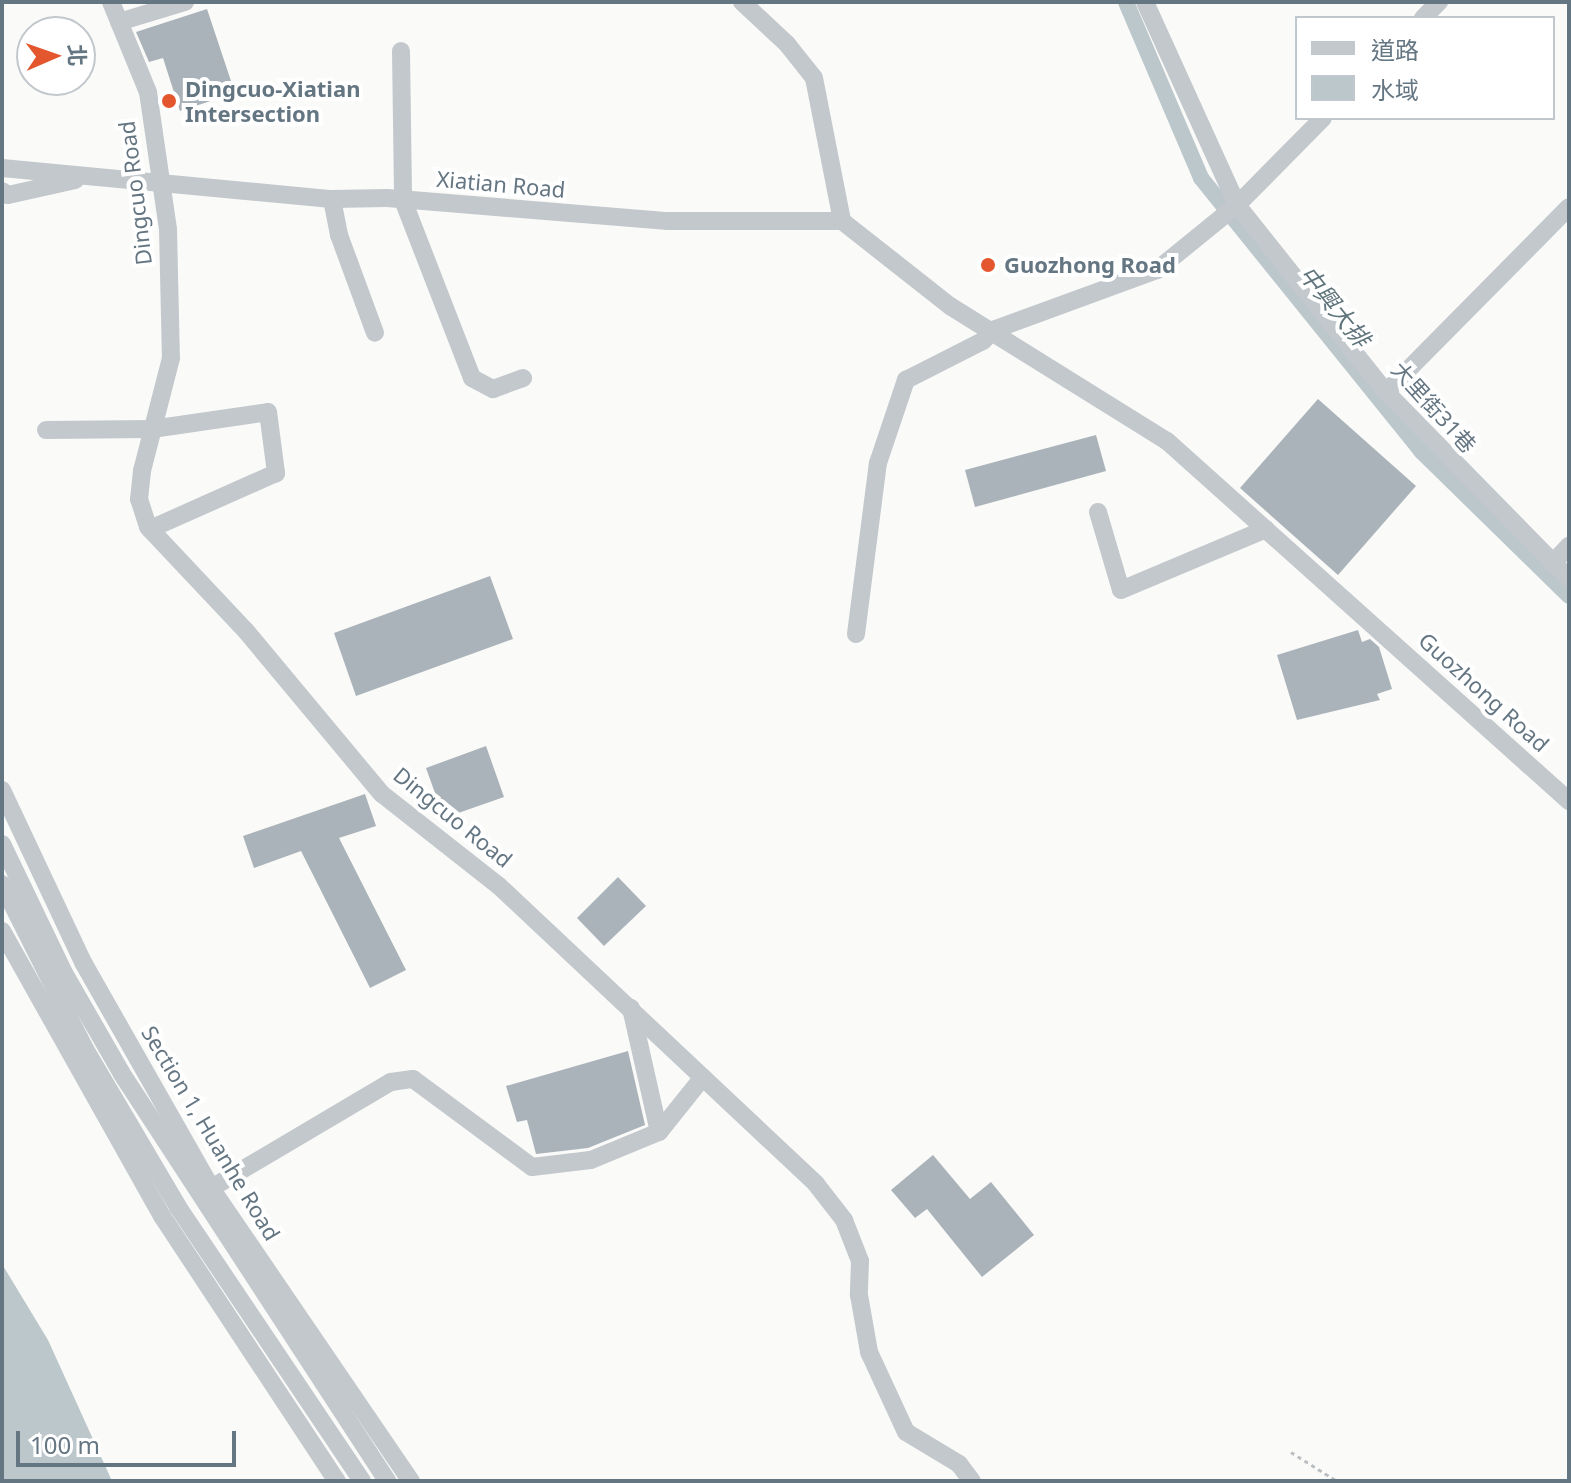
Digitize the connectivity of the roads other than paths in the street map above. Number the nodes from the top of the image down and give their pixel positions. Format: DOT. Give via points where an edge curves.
graph roads {
  1 [pos="111,2"];
  2 [pos="185,2"];
  3 [pos="742,2"];
  4 [pos="1145,2"];
  5 [pos="119,22"];
  6 [pos="401,51"];
  7 [pos="1321,120"];
  8 [pos="2,168"];
  9 [pos="83,176"];
  10 [pos="158,182"];
  11 [pos="2,191"];
  12 [pos="332,199"];
  13 [pos="403,200"];
  14 [pos="1237,205"];
  15 [pos="1569,207"];
  16 [pos="842,221"];
  17 [pos="993,330"];
  18 [pos="375,333"];
  19 [pos="523,378"];
  20 [pos="1386,392"];
  21 [pos="152,429"];
  22 [pos="46,430"];
  23 [pos="1098,512"];
  24 [pos="150,529"];
  25 [pos="1266,529"];
  26 [pos="1569,546"];
  27 [pos="1552,564"];
  28 [pos="1569,579"];
  29 [pos="856,634"];
  30 [pos="2,790"];
  31 [pos="1569,801"];
  32 [pos="2,844"];
  33 [pos="2,884"];
  34 [pos="2,931"];
  35 [pos="631,1008"];
  36 [pos="703,1077"];
  37 [pos="659,1132"];
  38 [pos="204,1192"];
  39 [pos="170,1212"];
  40 [pos="337,1481"];
  41 [pos="362,1481"];
  42 [pos="387,1481"];
  43 [pos="411,1481"];
  44 [pos="972,1481"];
  1 -- 5 [label="street, Dingcuo Road"];
  2 -- 5 [label="street"];
  3 -- 16 [label="street" via="814,78"];
  4 -- 14 [label="street, 大里街31巷"];
  5 -- 10 [label="street, Dingcuo Road" via="148,92"];
  6 -- 13 [label="street"];
  7 -- 14 [label="street"];
  8 -- 9 [label="street, Xiatian Road"];
  9 -- 10 [label="street, Xiatian Road"];
  9 -- 11 [label="street" via="8,195"];
  10 -- 12 [label="street, Xiatian Road"];
  10 -- 21 [label="street, Dingcuo Road" via="168,229 171,358"];
  12 -- 13 [label="street, Xiatian Road"];
  12 -- 18 [label="street" via="339,235"];
  13 -- 16 [label="street, Xiatian Road" via="668,221"];
  13 -- 19 [label="street" via="472,378 493,389"];
  14 -- 17 [label="street" via="1157,270"];
  14 -- 20 [label="street, 大里街31巷"];
  15 -- 20 [label="street"];
  16 -- 17 [label="street, Guozhong Road" via="950,306"];
  17 -- 25 [label="street, Guozhong Road" via="1167,441"];
  17 -- 29 [label="street" via="983,341 906,380 878,463"];
  20 -- 27 [label="street, 大里街31巷"];
  21 -- 22 [label="street"];
  21 -- 24 [label="street, Dingcuo Road" via="139,499"];
  21 -- 24 [label="street" via="268,412 276,473"];
  23 -- 25 [label="street" via="1121,590"];
  24 -- 35 [label="street, Dingcuo Road" via="246,631 382,794 499,886"];
  25 -- 31 [label="street, Guozhong Road"];
  26 -- 27 [label="street"];
  27 -- 28 [label="street, 大里街31巷"];
  30 -- 38 [label="street, Section 1, Huanhe Road" via="84,964"];
  32 -- 38 [label="street, Section 1, Huanhe Road" via="64,973"];
  33 -- 39 [label="street"];
  34 -- 39 [label="street"];
  35 -- 36 [label="street, Dingcuo Road"];
  35 -- 37 [label="street"];
  36 -- 37 [label="street"];
  36 -- 44 [label="street, Dingcuo Road" via="816,1184 844,1220 860,1261 859,1295 869,1352 906,1432 959,1464"];
  37 -- 38 [label="street" via="591,1160 532,1167 413,1079 391,1082"];
  38 -- 39 [label="street"];
  38 -- 42 [label="street, Section 1, Huanhe Road"];
  38 -- 43 [label="street, Section 1, Huanhe Road"];
  39 -- 40 [label="street"];
  39 -- 41 [label="street"];
}
